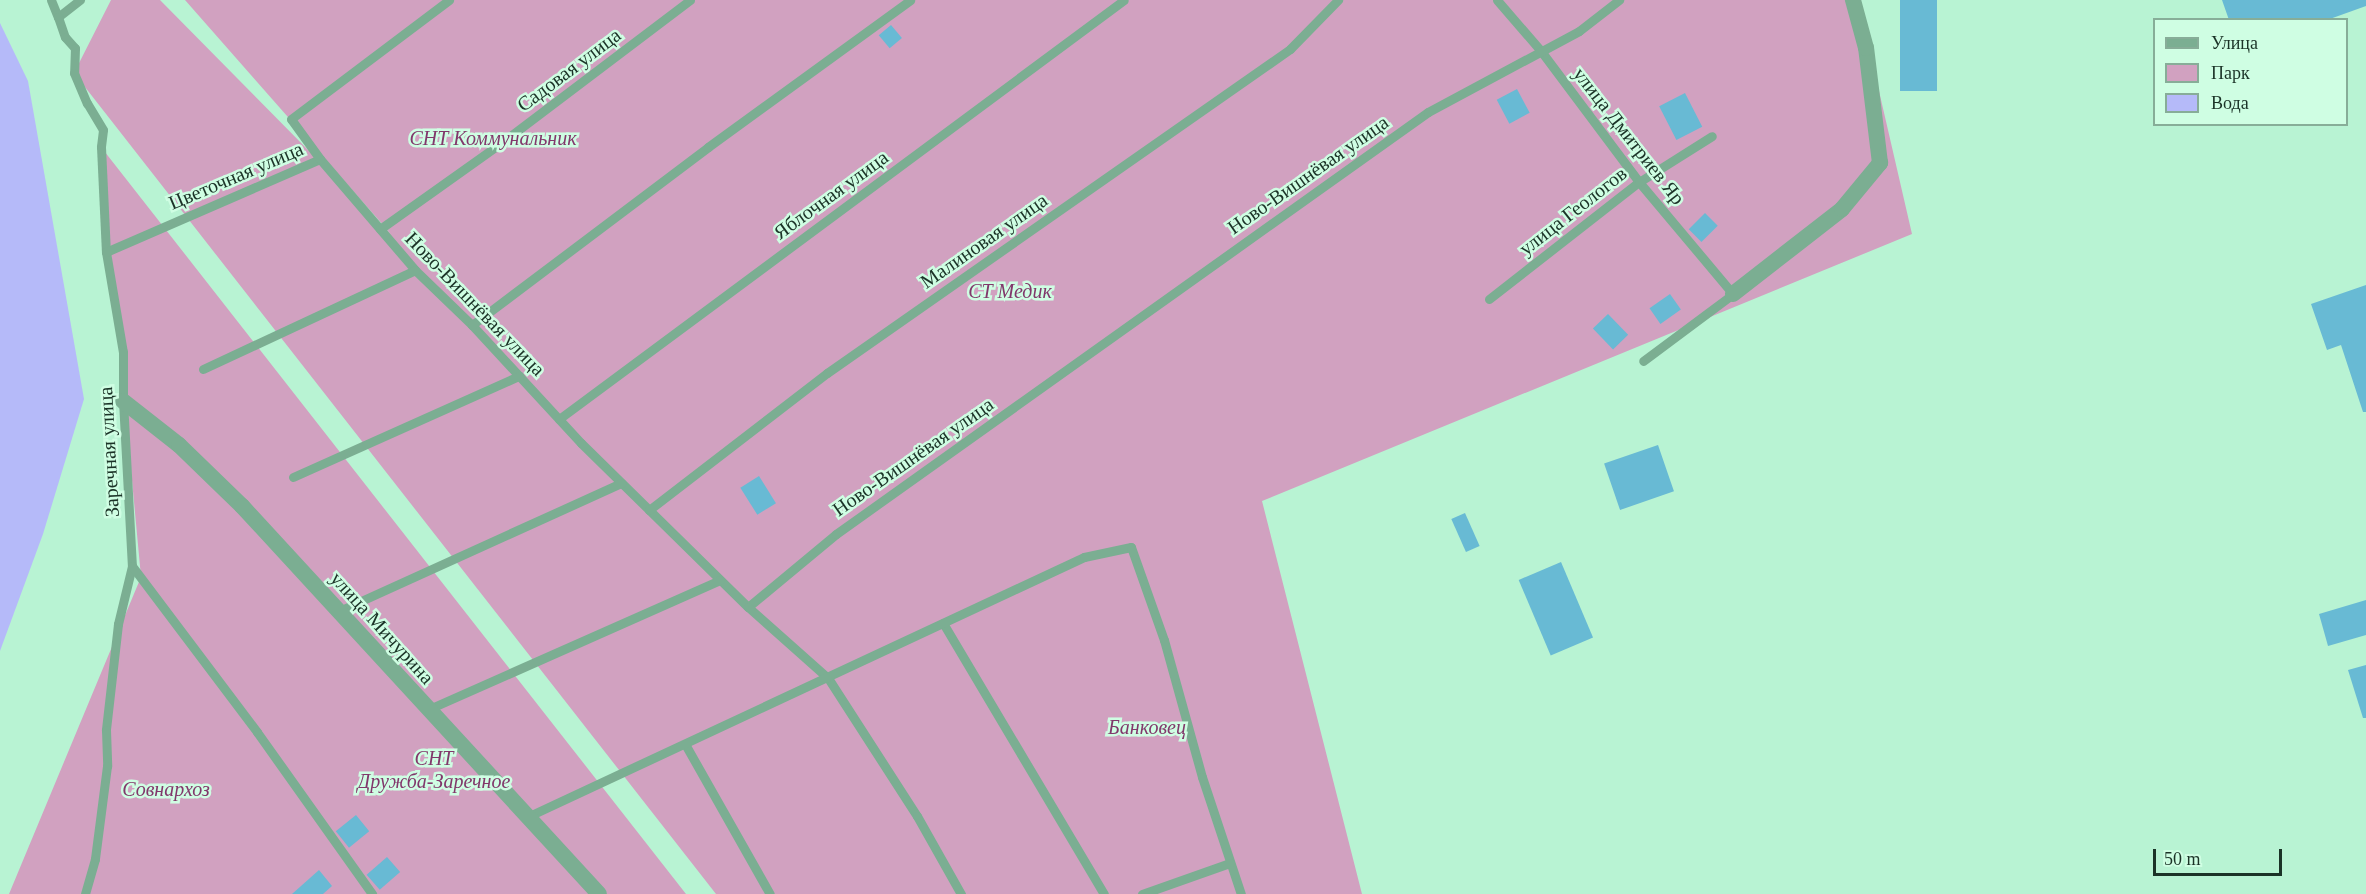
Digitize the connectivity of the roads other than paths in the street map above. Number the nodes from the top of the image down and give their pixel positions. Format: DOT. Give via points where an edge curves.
graph roads {
  1 [pos="51,0"];
  2 [pos="80,0"];
  3 [pos="449,0"];
  4 [pos="690,0"];
  5 [pos="910,0"];
  6 [pos="1124,0"];
  7 [pos="1338,0"];
  8 [pos="1497,0"];
  9 [pos="1619,0"];
  10 [pos="1853,0"];
  11 [pos="58,17"];
  12 [pos="1541,51"];
  13 [pos="1712,136"];
  14 [pos="320,159"];
  15 [pos="1639,183"];
  16 [pos="380,229"];
  17 [pos="106,252"];
  18 [pos="415,270"];
  19 [pos="1733,294"];
  20 [pos="1489,298"];
  21 [pos="472,325"];
  22 [pos="1642,362"];
  23 [pos="203,369"];
  24 [pos="519,376"];
  25 [pos="123,401"];
  26 [pos="559,419"];
  27 [pos="293,477"];
  28 [pos="621,483"];
  29 [pos="649,510"];
  30 [pos="132,566"];
  31 [pos="720,580"];
  32 [pos="748,607"];
  33 [pos="339,611"];
  34 [pos="943,623"];
  35 [pos="828,678"];
  36 [pos="429,709"];
  37 [pos="685,744"];
  38 [pos="527,817"];
  39 [pos="1230,863"];
  40 [pos="85,894"];
  41 [pos="372,894"];
  42 [pos="599,894"];
  43 [pos="770,894"];
  44 [pos="962,894"];
  45 [pos="1104,894"];
  46 [pos="1142,894"];
  47 [pos="1241,894"];
  1 -- 11 [label="lane, Заречная улица"];
  2 -- 11 [label="lane"];
  3 -- 14 [label="lane, Цветочная улица" via="291,119"];
  4 -- 16 [label="lane, Садовая улица"];
  5 -- 21 [label="lane"];
  6 -- 26 [label="lane, Яблочная улица"];
  7 -- 29 [label="lane, Малиновая улица" via="1290,49 827,373"];
  8 -- 12 [label="lane, улица Дмитриев Яр"];
  9 -- 12 [label="lane, Ново-Вишнёвая улица" via="1579,32"];
  10 -- 19 [label="street" via="1866,48 1880,163 1842,209"];
  11 -- 17 [label="lane, Заречная улица" via="65,37 75,48 74,73 103,130"];
  12 -- 15 [label="lane, улица Дмитриев Яр"];
  12 -- 32 [label="lane, Ново-Вишнёвая улица" via="1428,112 836,534"];
  13 -- 15 [label="lane, улица Геологов"];
  14 -- 16 [label="lane, Ново-Вишнёвая улица"];
  14 -- 17 [label="lane, Цветочная улица"];
  15 -- 19 [label="lane, улица Дмитриев Яр"];
  15 -- 20 [label="lane, улица Геологов"];
  16 -- 18 [label="lane, Ново-Вишнёвая улица"];
  17 -- 25 [label="lane, Заречная улица" via="123,352"];
  18 -- 21 [label="lane, Ново-Вишнёвая улица"];
  18 -- 23 [label="lane"];
  19 -- 22 [label="lane"];
  21 -- 24 [label="lane, Ново-Вишнёвая улица"];
  24 -- 26 [label="lane, Ново-Вишнёвая улица"];
  24 -- 27 [label="lane"];
  25 -- 30 [label="lane, Заречная улица"];
  25 -- 33 [label="street, улица Мичурина" via="179,445 226,490"];
  26 -- 28 [label="lane, Ново-Вишнёвая улица"];
  28 -- 29 [label="lane, Ново-Вишнёвая улица"];
  28 -- 33 [label="lane"];
  29 -- 31 [label="lane, Ново-Вишнёвая улица"];
  30 -- 40 [label="lane, Заречная улица" via="118,624 106,730 108,766 95,859"];
  30 -- 41 [label="lane"];
  31 -- 32 [label="lane, Ново-Вишнёвая улица"];
  31 -- 36 [label="lane"];
  32 -- 35 [label="lane"];
  33 -- 36 [label="street, улица Мичурина"];
  34 -- 35 [label="lane"];
  34 -- 39 [label="lane" via="1084,557 1131,547 1164,640"];
  34 -- 45 [label="lane"];
  35 -- 37 [label="lane"];
  35 -- 44 [label="lane"];
  36 -- 38 [label="street, улица Мичурина"];
  37 -- 38 [label="lane"];
  37 -- 43 [label="lane"];
  38 -- 42 [label="street, улица Мичурина"];
  39 -- 46 [label="lane"];
  39 -- 47 [label="lane"];
}
